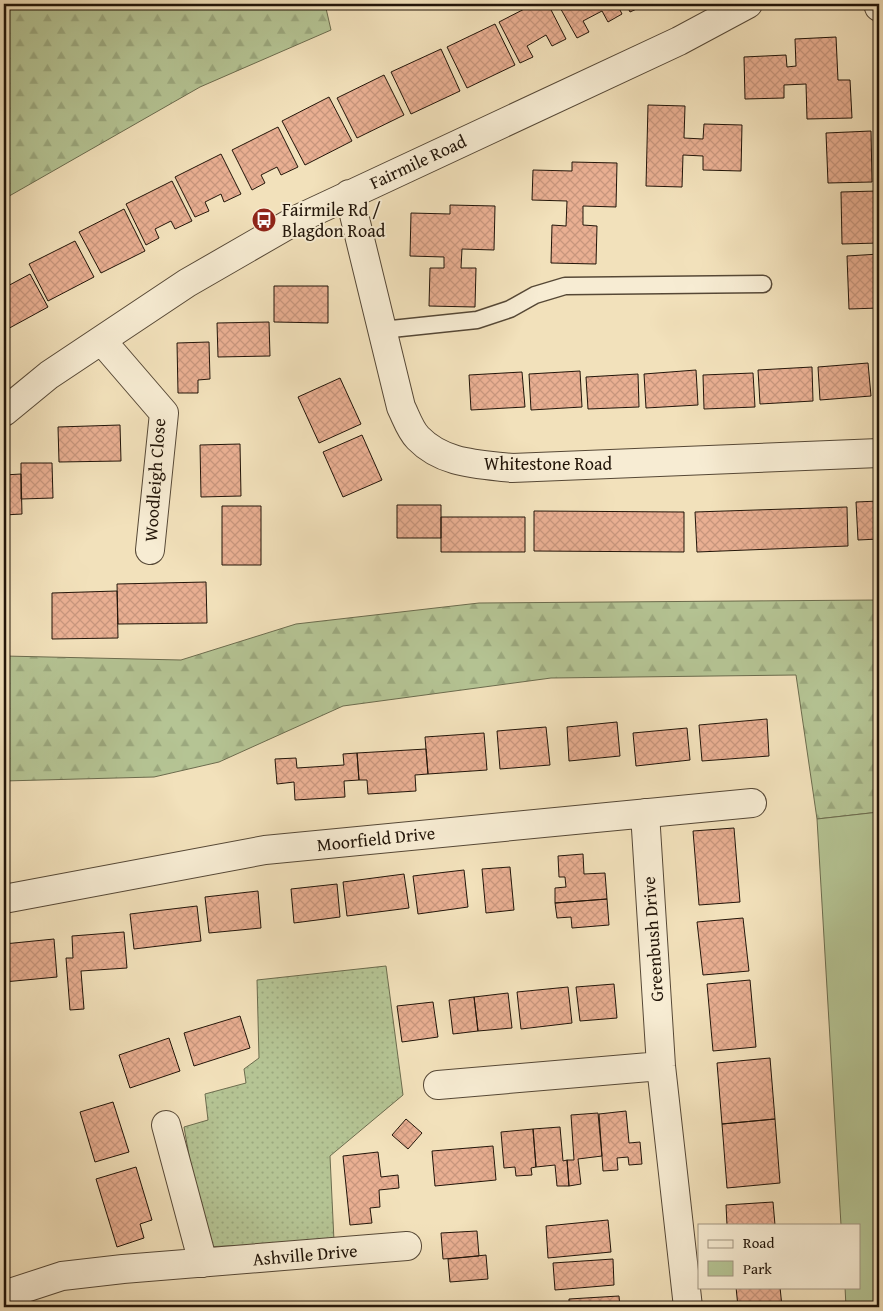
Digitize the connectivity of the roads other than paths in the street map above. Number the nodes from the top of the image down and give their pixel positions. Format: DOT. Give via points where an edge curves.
graph roads {
  1 [pos="748,4"];
  2 [pos="878,4"];
  3 [pos="879,7"];
  4 [pos="349,194"];
  5 [pos="763,284"];
  6 [pos="382,330"];
  7 [pos="102,341"];
  8 [pos="4,412"];
  9 [pos="879,453"];
  10 [pos="150,550"];
  11 [pos="752,803"];
  12 [pos="645,813"];
  13 [pos="4,899"];
  14 [pos="661,1066"];
  15 [pos="438,1085"];
  16 [pos="166,1126"];
  17 [pos="407,1246"];
  18 [pos="203,1263"];
  19 [pos="4,1295"];
  20 [pos="688,1307"];
  1 -- 4 [label="street, Fairmile Road" via="679,41"];
  2 -- 3 [label="street"];
  4 -- 6 [label="street, Whitestone Road"];
  4 -- 7 [label="street, Fairmile Road" via="298,219 187,283"];
  5 -- 6 [label="lane" via="566,286 535,295 510,309 477,320"];
  6 -- 9 [label="street, Whitestone Road" via="401,407 417,437 437,453 464,463 512,468"];
  7 -- 8 [label="street, Fairmile Road" via="49,375"];
  7 -- 10 [label="street, Woodleigh Close" via="164,414"];
  11 -- 12 [label="street, Moorfield Drive"];
  12 -- 13 [label="street, Moorfield Drive" via="265,850"];
  12 -- 14 [label="street, Greenbush Drive"];
  14 -- 15 [label="street"];
  14 -- 20 [label="street, Greenbush Drive"];
  16 -- 18 [label="street"];
  17 -- 18 [label="street, Ashville Drive"];
  18 -- 19 [label="street, Ashville Drive" via="62,1276"];
}
